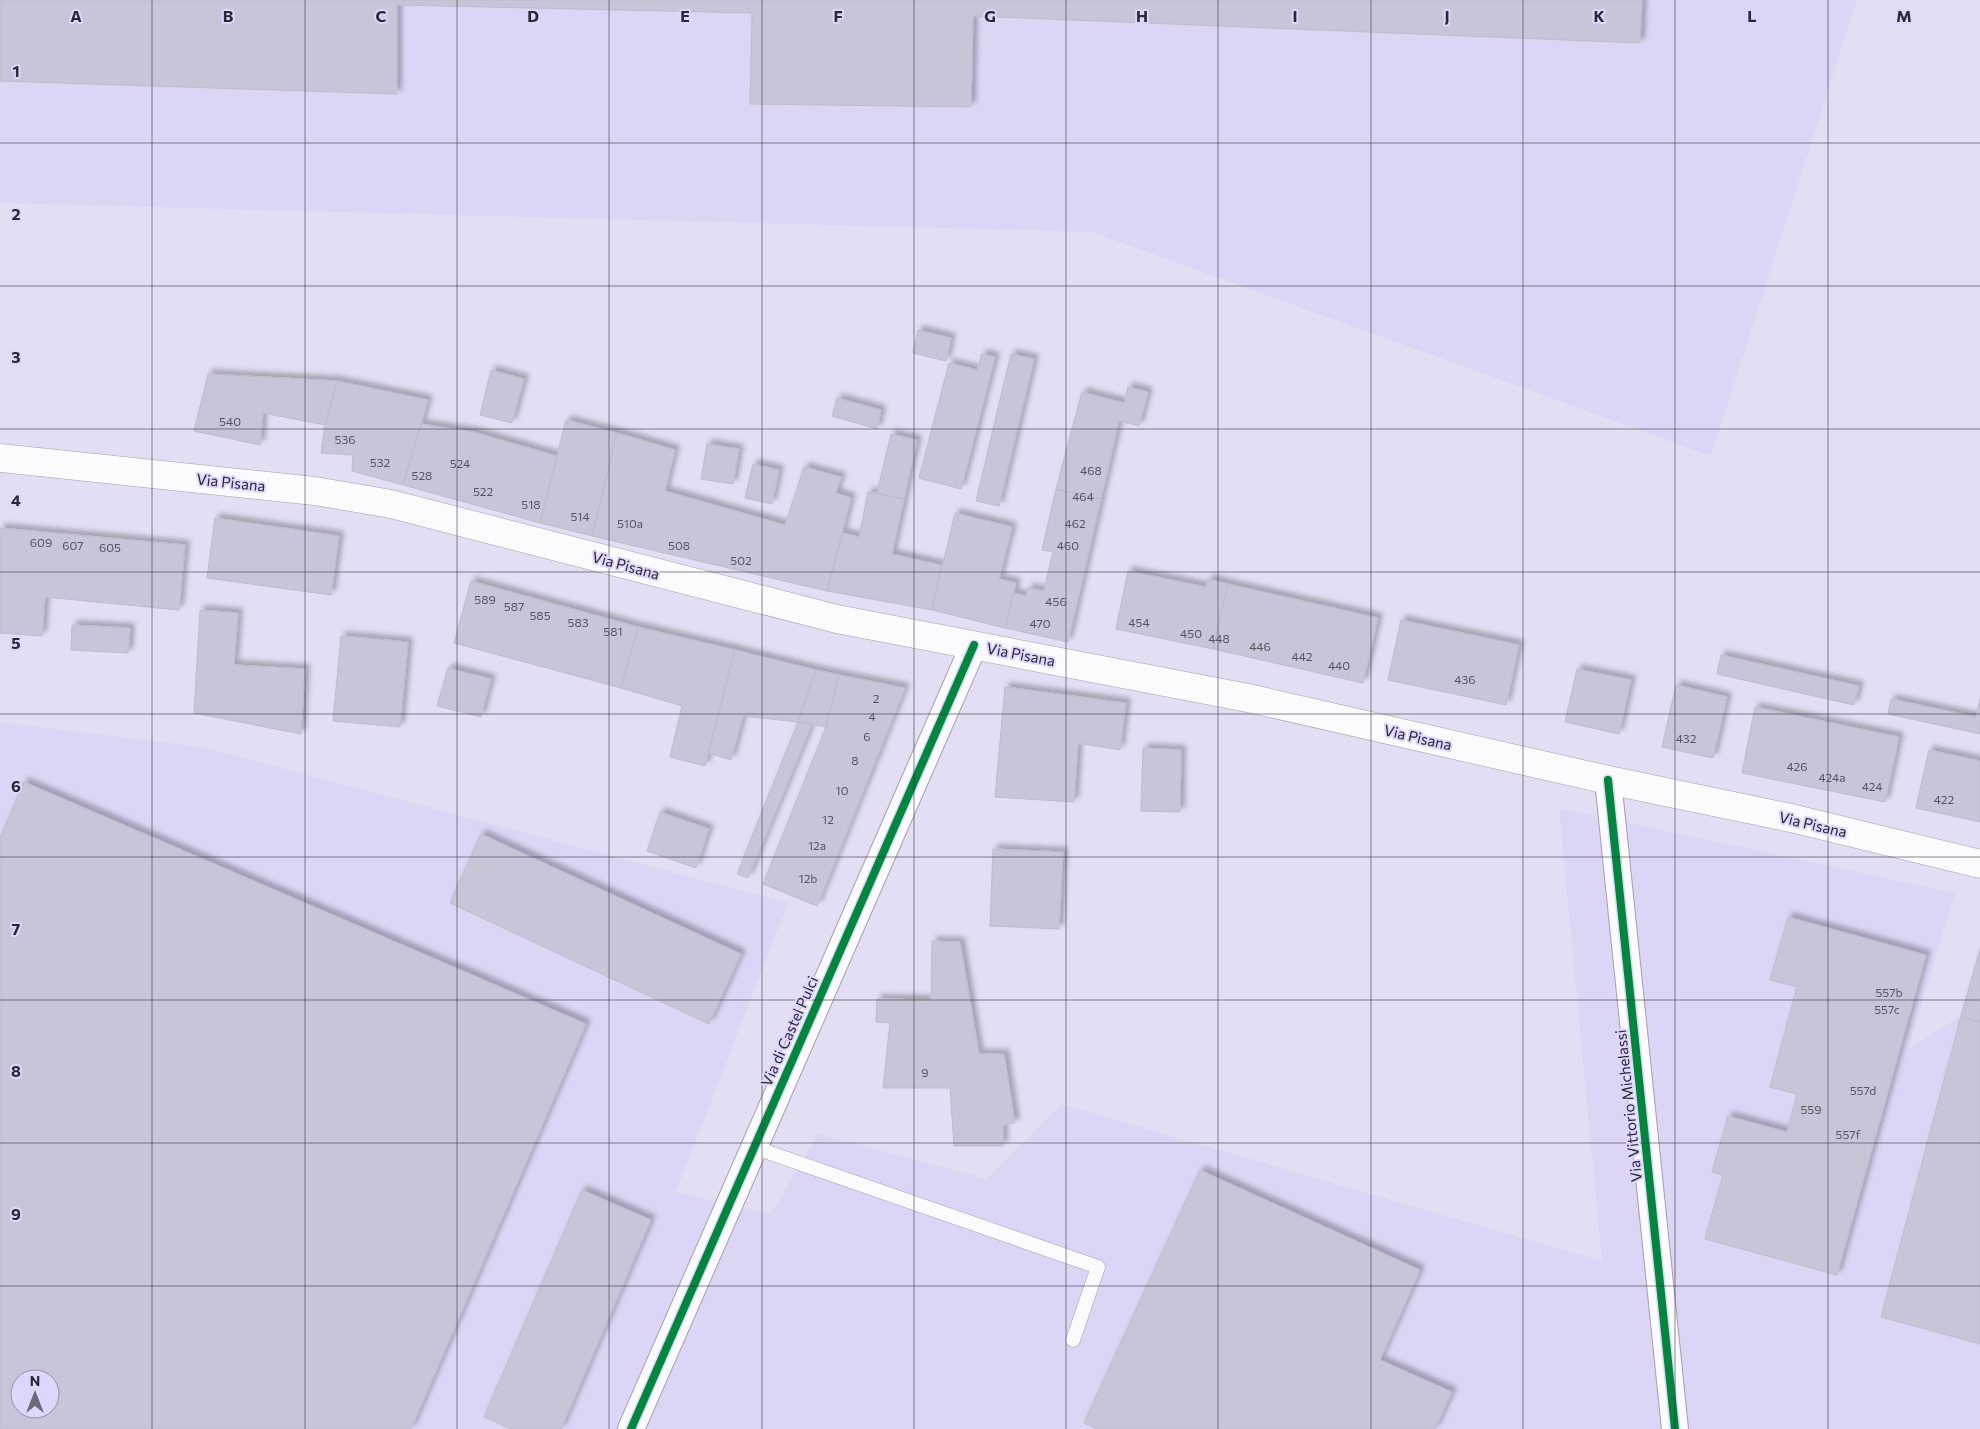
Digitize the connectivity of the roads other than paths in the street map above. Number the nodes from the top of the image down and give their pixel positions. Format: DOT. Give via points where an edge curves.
graph roads {
  1 [pos="0,458"];
  2 [pos="974,645"];
  3 [pos="1608,780"];
  4 [pos="1980,864"];
  5 [pos="753,1147"];
  6 [pos="1073,1340"];
  7 [pos="632,1429"];
  8 [pos="1675,1429"];
  1 -- 2 [label="main road, Via Pisana" via="315,491 391,504 837,619"];
  2 -- 3 [label="main road, Via Pisana" via="1248,698"];
  2 -- 5 [label="street, Via di Castel Pulci"];
  3 -- 4 [label="main road, Via Pisana" via="1791,818"];
  3 -- 8 [label="street, Via Vittorio Michelassi"];
  5 -- 6 [label="lane" via="1098,1267"];
  5 -- 7 [label="street, Via di Castel Pulci"];
}
